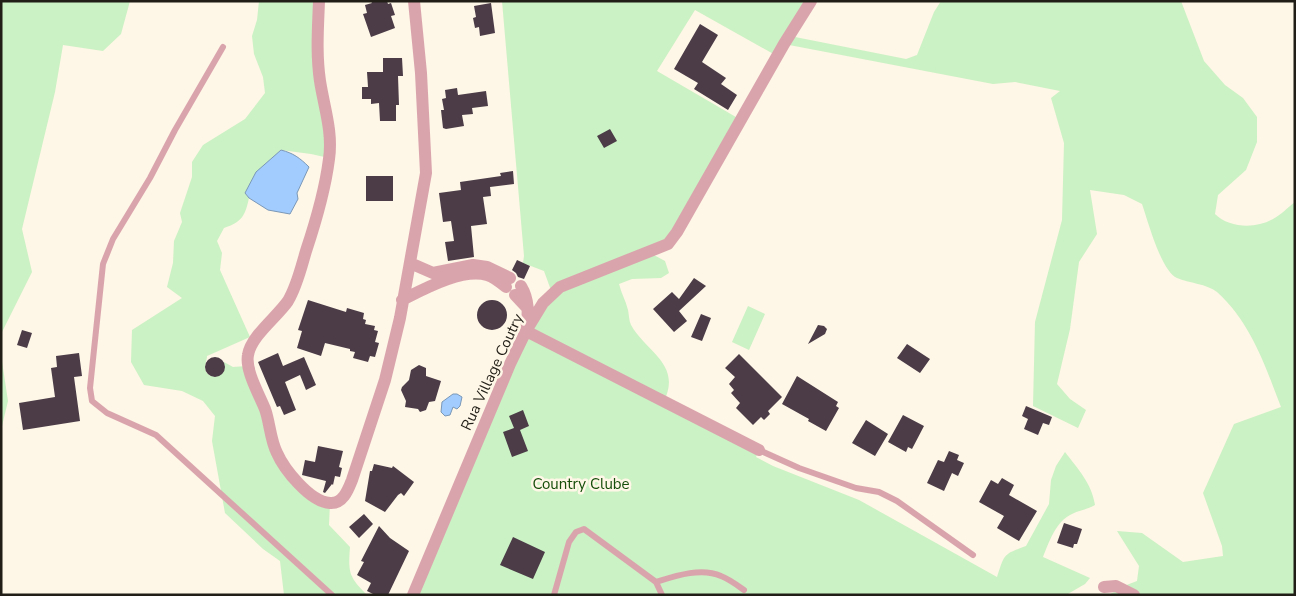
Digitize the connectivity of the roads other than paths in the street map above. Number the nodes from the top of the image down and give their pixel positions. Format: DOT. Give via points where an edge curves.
graph roads {
  1 [pos="319,1"];
  2 [pos="414,1"];
  3 [pos="811,1"];
  4 [pos="223,47"];
  5 [pos="410,263"];
  6 [pos="513,286"];
  7 [pos="402,300"];
  8 [pos="526,331"];
  9 [pos="759,450"];
  10 [pos="974,555"];
  11 [pos="656,582"];
  12 [pos="1104,587"];
  13 [pos="744,590"];
  14 [pos="332,595"];
  15 [pos="414,595"];
  16 [pos="554,595"];
  17 [pos="662,595"];
  18 [pos="1134,595"];
  1 -- 7 [label="street" via="317,47 330,129 329,158 319,209 295,286 288,300 252,344 247,366 266,412 276,451 288,472 320,500 336,502 345,496 352,480 385,380"];
  2 -- 5 [label="street" via="426,173"];
  3 -- 8 [label="street, Rua Village Coutry" via="668,244 560,286 543,303"];
  4 -- 14 [label="lane" via="113,238 102,264 90,388 92,400 108,413 156,436"];
  5 -- 6 [label="street" via="433,273 473,265 487,266"];
  5 -- 7 [label="street"];
  6 -- 7 [label="street" via="475,274 431,286"];
  6 -- 8 [label="street" via="526,294"];
  8 -- 9 [label="street"];
  8 -- 15 [label="street, Rua Village Coutry"];
  9 -- 10 [label="lane" via="807,471 856,488 879,492"];
  11 -- 13 [label="lane" via="708,572"];
  11 -- 16 [label="lane" via="584,529 576,532 569,542"];
  11 -- 17 [label="lane"];
  12 -- 18 [label="street" via="1116,586"];
}
